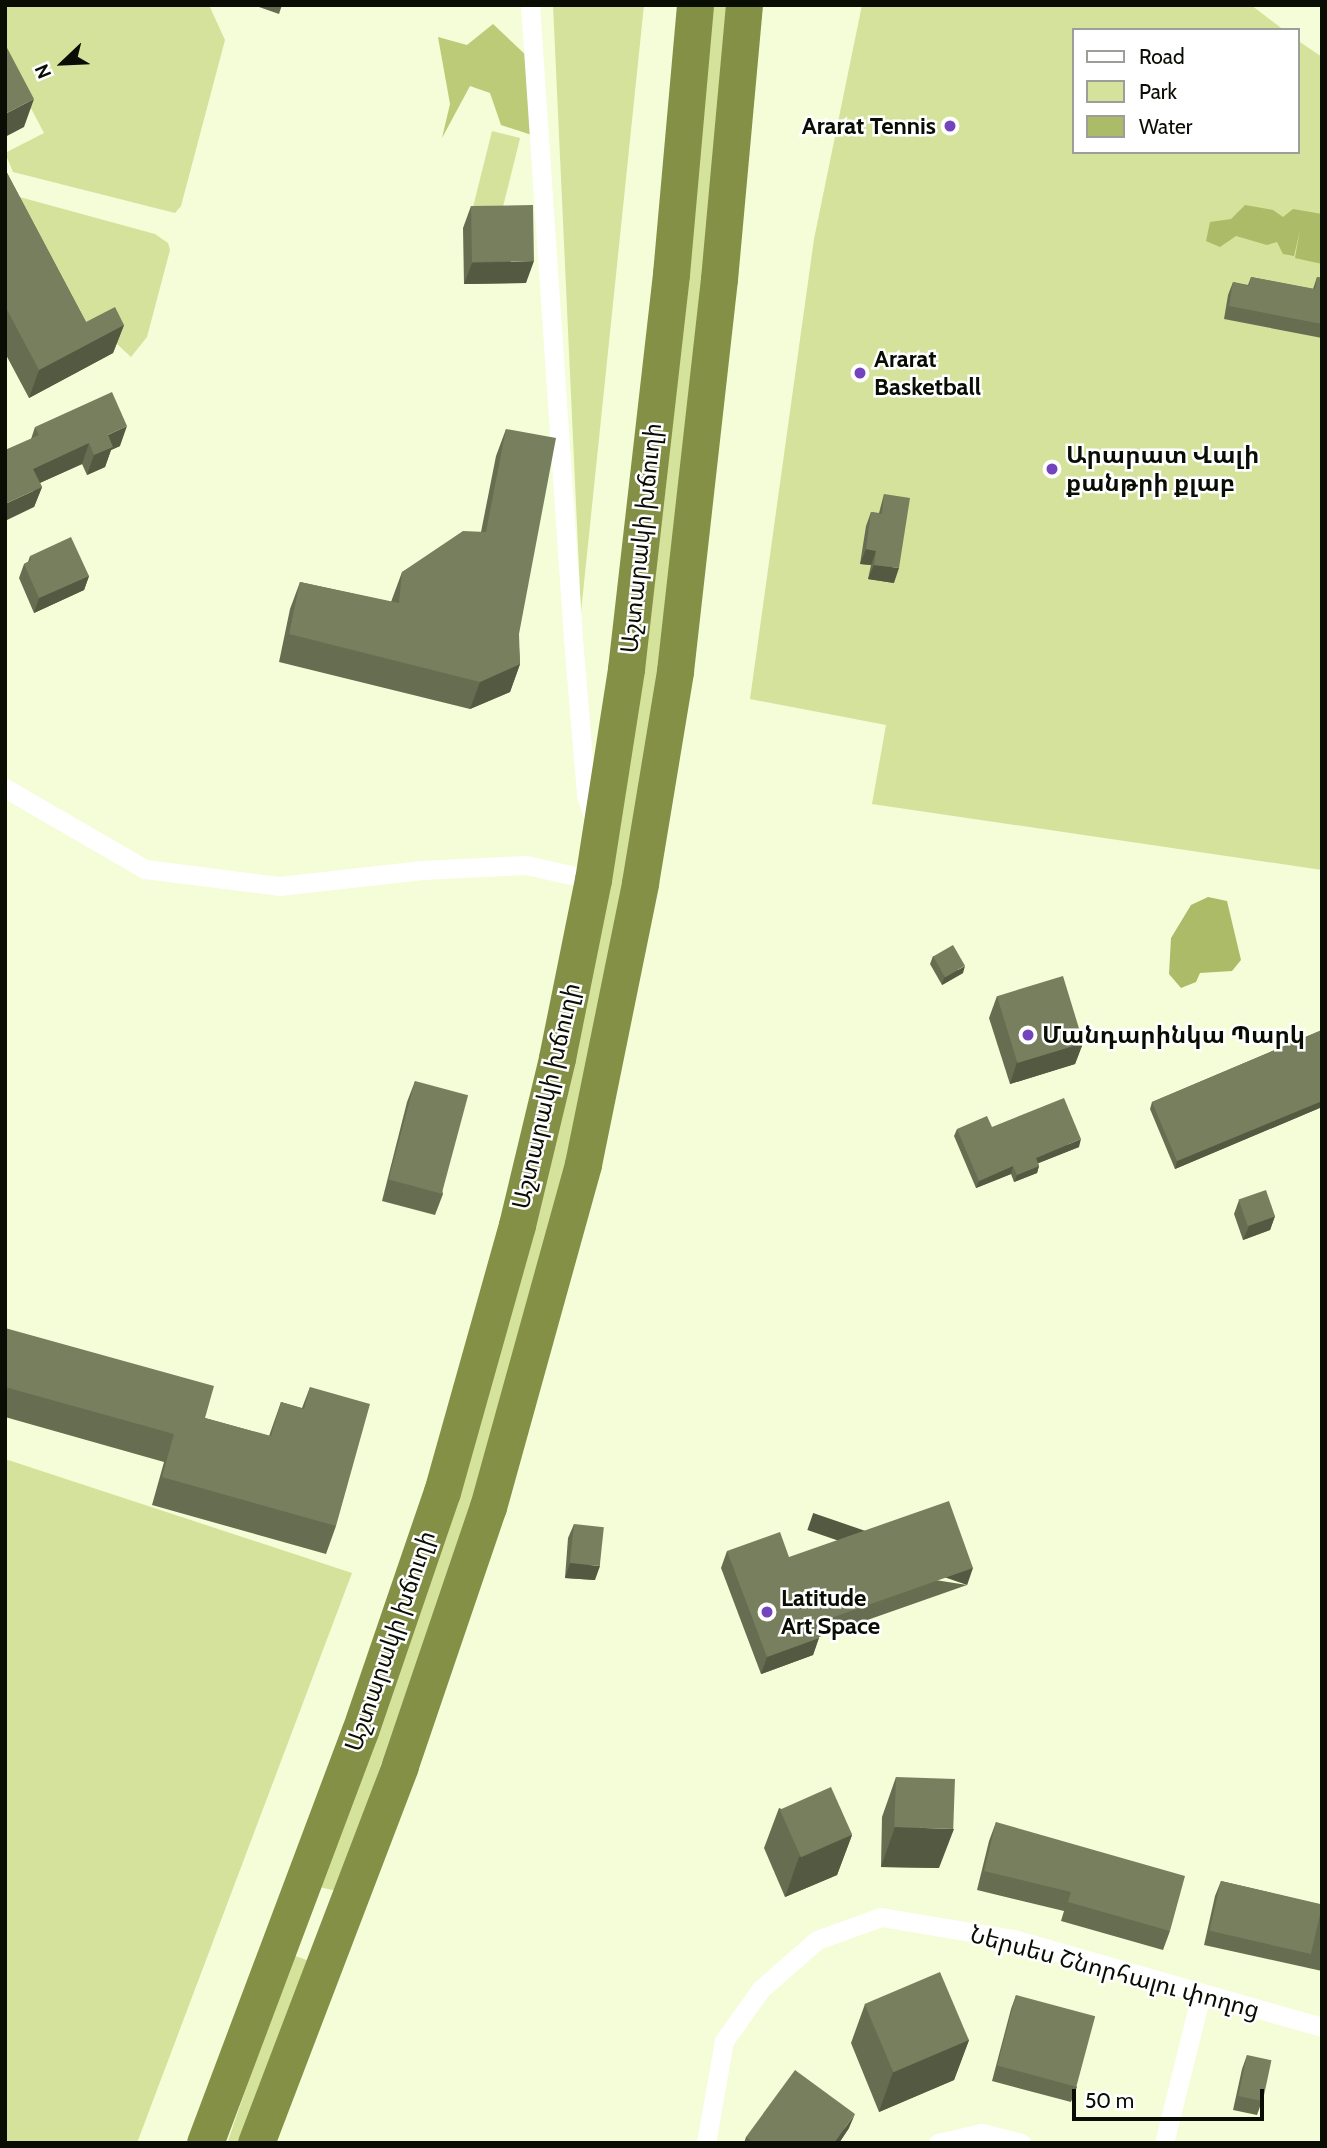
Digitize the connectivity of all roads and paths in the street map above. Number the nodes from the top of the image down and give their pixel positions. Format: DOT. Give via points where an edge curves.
graph roads {
  1 [pos="530,5"];
  2 [pos="695,5"];
  3 [pos="744,5"];
  4 [pos="5,788"];
  5 [pos="599,835"];
  6 [pos="593,880"];
  7 [pos="296,1906"];
  8 [pos="342,1921"];
  9 [pos="1201,1995"];
  10 [pos="1322,2027"];
  11 [pos="205,2143"];
  12 [pos="256,2143"];
  13 [pos="706,2143"];
  14 [pos="939,2143"];
  15 [pos="1021,2143"];
  16 [pos="1164,2143"];
  1 -- 5 [label="street" via="586,795"];
  2 -- 5 [label="highway, Աշտարակի խճուղի" via="671,274 626,669"];
  3 -- 8 [label="highway, Աշտարակի խճուղի" via="675,671 604,1066 557,1267 488,1507"];
  4 -- 6 [label="street" via="145,869 279,886 422,870 526,865"];
  5 -- 6 [label="highway, Աշտարակի խճուղի"];
  6 -- 7 [label="highway, Աշտարակի խճուղի" via="517,1225 442,1492"];
  7 -- 8 [label="highway"];
  7 -- 11 [label="highway, Աշտարակի խճուղի"];
  8 -- 12 [label="highway, Աշտարակի խճուղի"];
  9 -- 10 [label="street, Ներսես Շնորհալու փողոց"];
  9 -- 13 [label="street, Ներսես Շնորհալու փողոց" via="1013,1939 881,1917 817,1940 761,1989 724,2041"];
  9 -- 16 [label="street"];
  14 -- 15 [label="street" via="982,2133"];
}
